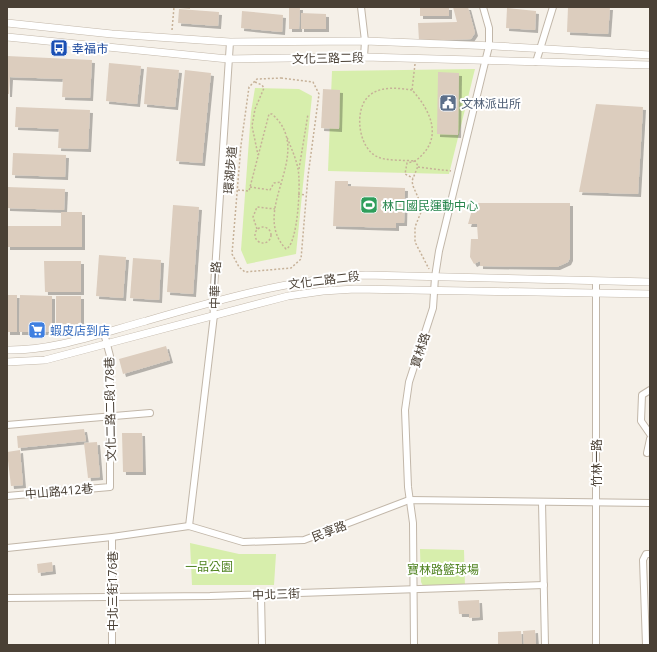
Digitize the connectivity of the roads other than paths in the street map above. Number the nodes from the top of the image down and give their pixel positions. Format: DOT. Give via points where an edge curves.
graph roads {
  1 [pos="361,7"];
  2 [pos="484,7"];
  3 [pos="553,7"];
  4 [pos="7,23"];
  5 [pos="7,37"];
  6 [pos="230,42"];
  7 [pos="365,42"];
  8 [pos="489,46"];
  9 [pos="539,48"];
  10 [pos="650,54"];
  11 [pos="364,57"];
  12 [pos="228,59"];
  13 [pos="485,61"];
  14 [pos="536,62"];
  15 [pos="650,65"];
  16 [pos="435,277"];
  17 [pos="596,281"];
  18 [pos="650,282"];
  19 [pos="434,290"];
  20 [pos="596,294"];
  21 [pos="650,294"];
  22 [pos="213,302"];
  23 [pos="214,315"];
  24 [pos="104,332"];
  25 [pos="107,344"];
  26 [pos="7,350"];
  27 [pos="7,362"];
  28 [pos="650,390"];
  29 [pos="150,412"];
  30 [pos="110,415"];
  31 [pos="7,425"];
  32 [pos="650,434"];
  33 [pos="650,440"];
  34 [pos="647,453"];
  35 [pos="110,487"];
  36 [pos="7,496"];
  37 [pos="409,500"];
  38 [pos="542,502"];
  39 [pos="596,502"];
  40 [pos="650,503"];
  41 [pos="189,526"];
  42 [pos="112,537"];
  43 [pos="7,548"];
  44 [pos="650,554"];
  45 [pos="544,585"];
  46 [pos="414,590"];
  47 [pos="261,595"];
  48 [pos="111,597"];
  49 [pos="7,598"];
  50 [pos="112,645"];
  51 [pos="262,645"];
  52 [pos="414,645"];
  53 [pos="545,645"];
  54 [pos="596,645"];
  55 [pos="646,645"];
  1 -- 7 [label="street"];
  2 -- 8 [label="street, 寶林路" via="489,28"];
  3 -- 9 [label="street"];
  4 -- 6 [label="street, 文化三路二段"];
  5 -- 12 [label="street, 文化三路二段"];
  6 -- 7 [label="street, 文化三路二段"];
  6 -- 12 [label="street, 中華一路"];
  7 -- 8 [label="street, 文化三路二段"];
  7 -- 11 [label="street"];
  8 -- 9 [label="street, 文化三路二段"];
  8 -- 13 [label="street, 寶林路"];
  9 -- 10 [label="street, 文化三路二段"];
  9 -- 14 [label="street"];
  11 -- 12 [label="street, 文化三路二段"];
  11 -- 13 [label="street, 文化三路二段"];
  12 -- 22 [label="street, 中華一路"];
  13 -- 14 [label="street, 文化三路二段"];
  13 -- 16 [label="street, 寶林路"];
  14 -- 15 [label="street, 文化三路二段"];
  16 -- 17 [label="street, 文化二路二段"];
  16 -- 19 [label="street, 寶林路"];
  16 -- 22 [label="street, 文化二路二段" via="332,277 300,281"];
  17 -- 18 [label="street, 文化二路二段"];
  17 -- 20 [label="street, 竹林一路"];
  19 -- 20 [label="street, 文化二路二段"];
  19 -- 23 [label="street, 文化二路二段" via="323,291 288,296"];
  19 -- 37 [label="street, 寶林路" via="433,308 409,382 405,410"];
  20 -- 21 [label="street, 文化二路二段"];
  20 -- 39 [label="street, 竹林一路"];
  22 -- 23 [label="street, 中華一路"];
  22 -- 24 [label="street, 文化二路二段"];
  23 -- 25 [label="street, 文化二路二段"];
  23 -- 41 [label="street, 中華一路"];
  24 -- 25 [label="street, 文化二路二段178巷"];
  24 -- 26 [label="street, 文化二路二段" via="45,348"];
  25 -- 27 [label="street, 文化二路二段" via="44,360"];
  25 -- 30 [label="street, 文化二路二段178巷" via="110,356"];
  28 -- 32 [label="street" via="642,395 641,421"];
  29 -- 30 [label="street"];
  30 -- 31 [label="street"];
  30 -- 35 [label="street, 文化二路二段178巷"];
  33 -- 34 [label="street"];
  35 -- 36 [label="street, 中山路412巷"];
  37 -- 38 [label="street, 民享路"];
  37 -- 41 [label="street, 民享路" via="304,540 243,542"];
  37 -- 46 [label="street, 寶林路" via="413,523"];
  38 -- 39 [label="street, 民享路"];
  38 -- 45 [label="street"];
  39 -- 40 [label="street, 民享路"];
  39 -- 54 [label="street, 竹林一路"];
  41 -- 42 [label="street, 民享路"];
  42 -- 43 [label="street, 民享路"];
  42 -- 48 [label="street, 中北三街176巷"];
  44 -- 55 [label="street" via="646,554 643,560"];
  45 -- 46 [label="street, 中北三街"];
  45 -- 53 [label="street"];
  46 -- 47 [label="street, 中北三街"];
  46 -- 52 [label="street, 寶林路"];
  47 -- 48 [label="street, 中北三街"];
  47 -- 51 [label="street"];
  48 -- 49 [label="street, 中北三街"];
  48 -- 50 [label="street, 中北三街176巷"];
}
